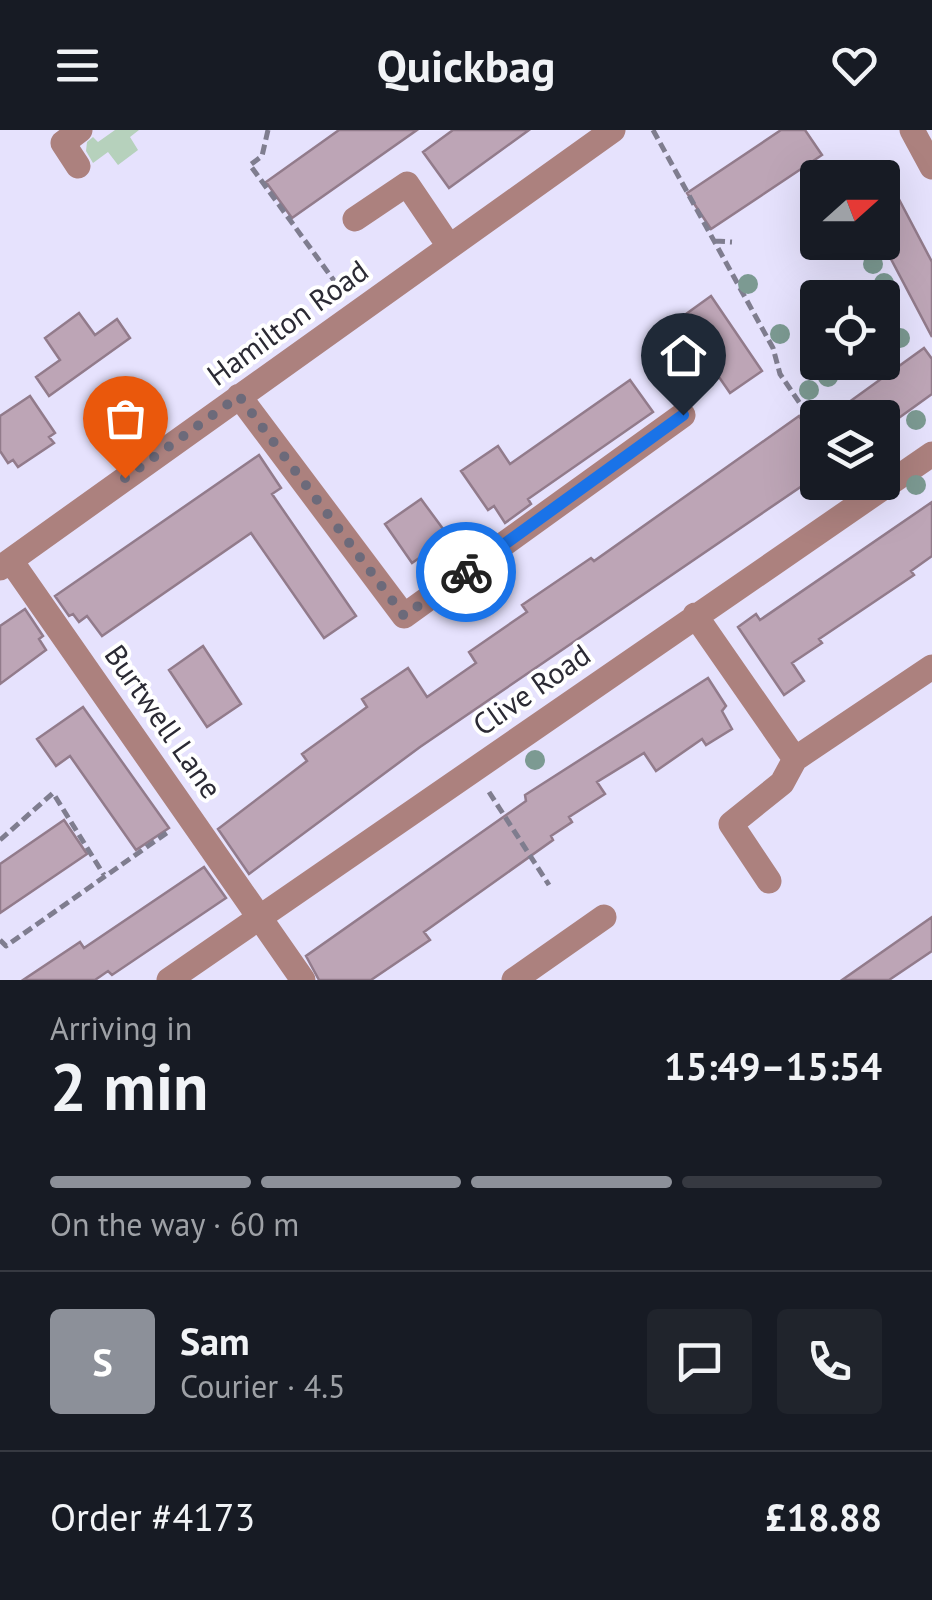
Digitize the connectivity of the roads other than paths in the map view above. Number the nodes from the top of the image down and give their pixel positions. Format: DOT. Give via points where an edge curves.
graph roads {
  1 [pos="80,130"];
  2 [pos="613,130"];
  3 [pos="912,130"];
  4 [pos="78,166"];
  5 [pos="932,167"];
  6 [pos="356,219"];
  7 [pos="448,246"];
  8 [pos="239,396"];
  9 [pos="683,415"];
  10 [pos="932,454"];
  11 [pos="5,564"];
  12 [pos="696,614"];
  13 [pos="932,667"];
  14 [pos="795,760"];
  15 [pos="770,880"];
  16 [pos="263,918"];
  17 [pos="604,918"];
  18 [pos="170,980"];
  19 [pos="303,980"];
  20 [pos="514,980"];
  1 -- 4 [label="street" via="62,143"];
  2 -- 7 [label="street, Hamilton Road"];
  3 -- 5 [label="street"];
  6 -- 7 [label="street" via="407,184"];
  7 -- 8 [label="street, Hamilton Road"];
  8 -- 9 [label="street" via="404,616"];
  8 -- 11 [label="street, Hamilton Road"];
  10 -- 12 [label="street, Clive Road"];
  11 -- 16 [label="street, Burtwell Lane"];
  12 -- 14 [label="street"];
  12 -- 16 [label="street, Clive Road"];
  13 -- 14 [label="street"];
  14 -- 15 [label="street" via="782,783 731,824"];
  16 -- 18 [label="street, Clive Road"];
  16 -- 19 [label="street, Burtwell Lane"];
  17 -- 20 [label="street"];
}
